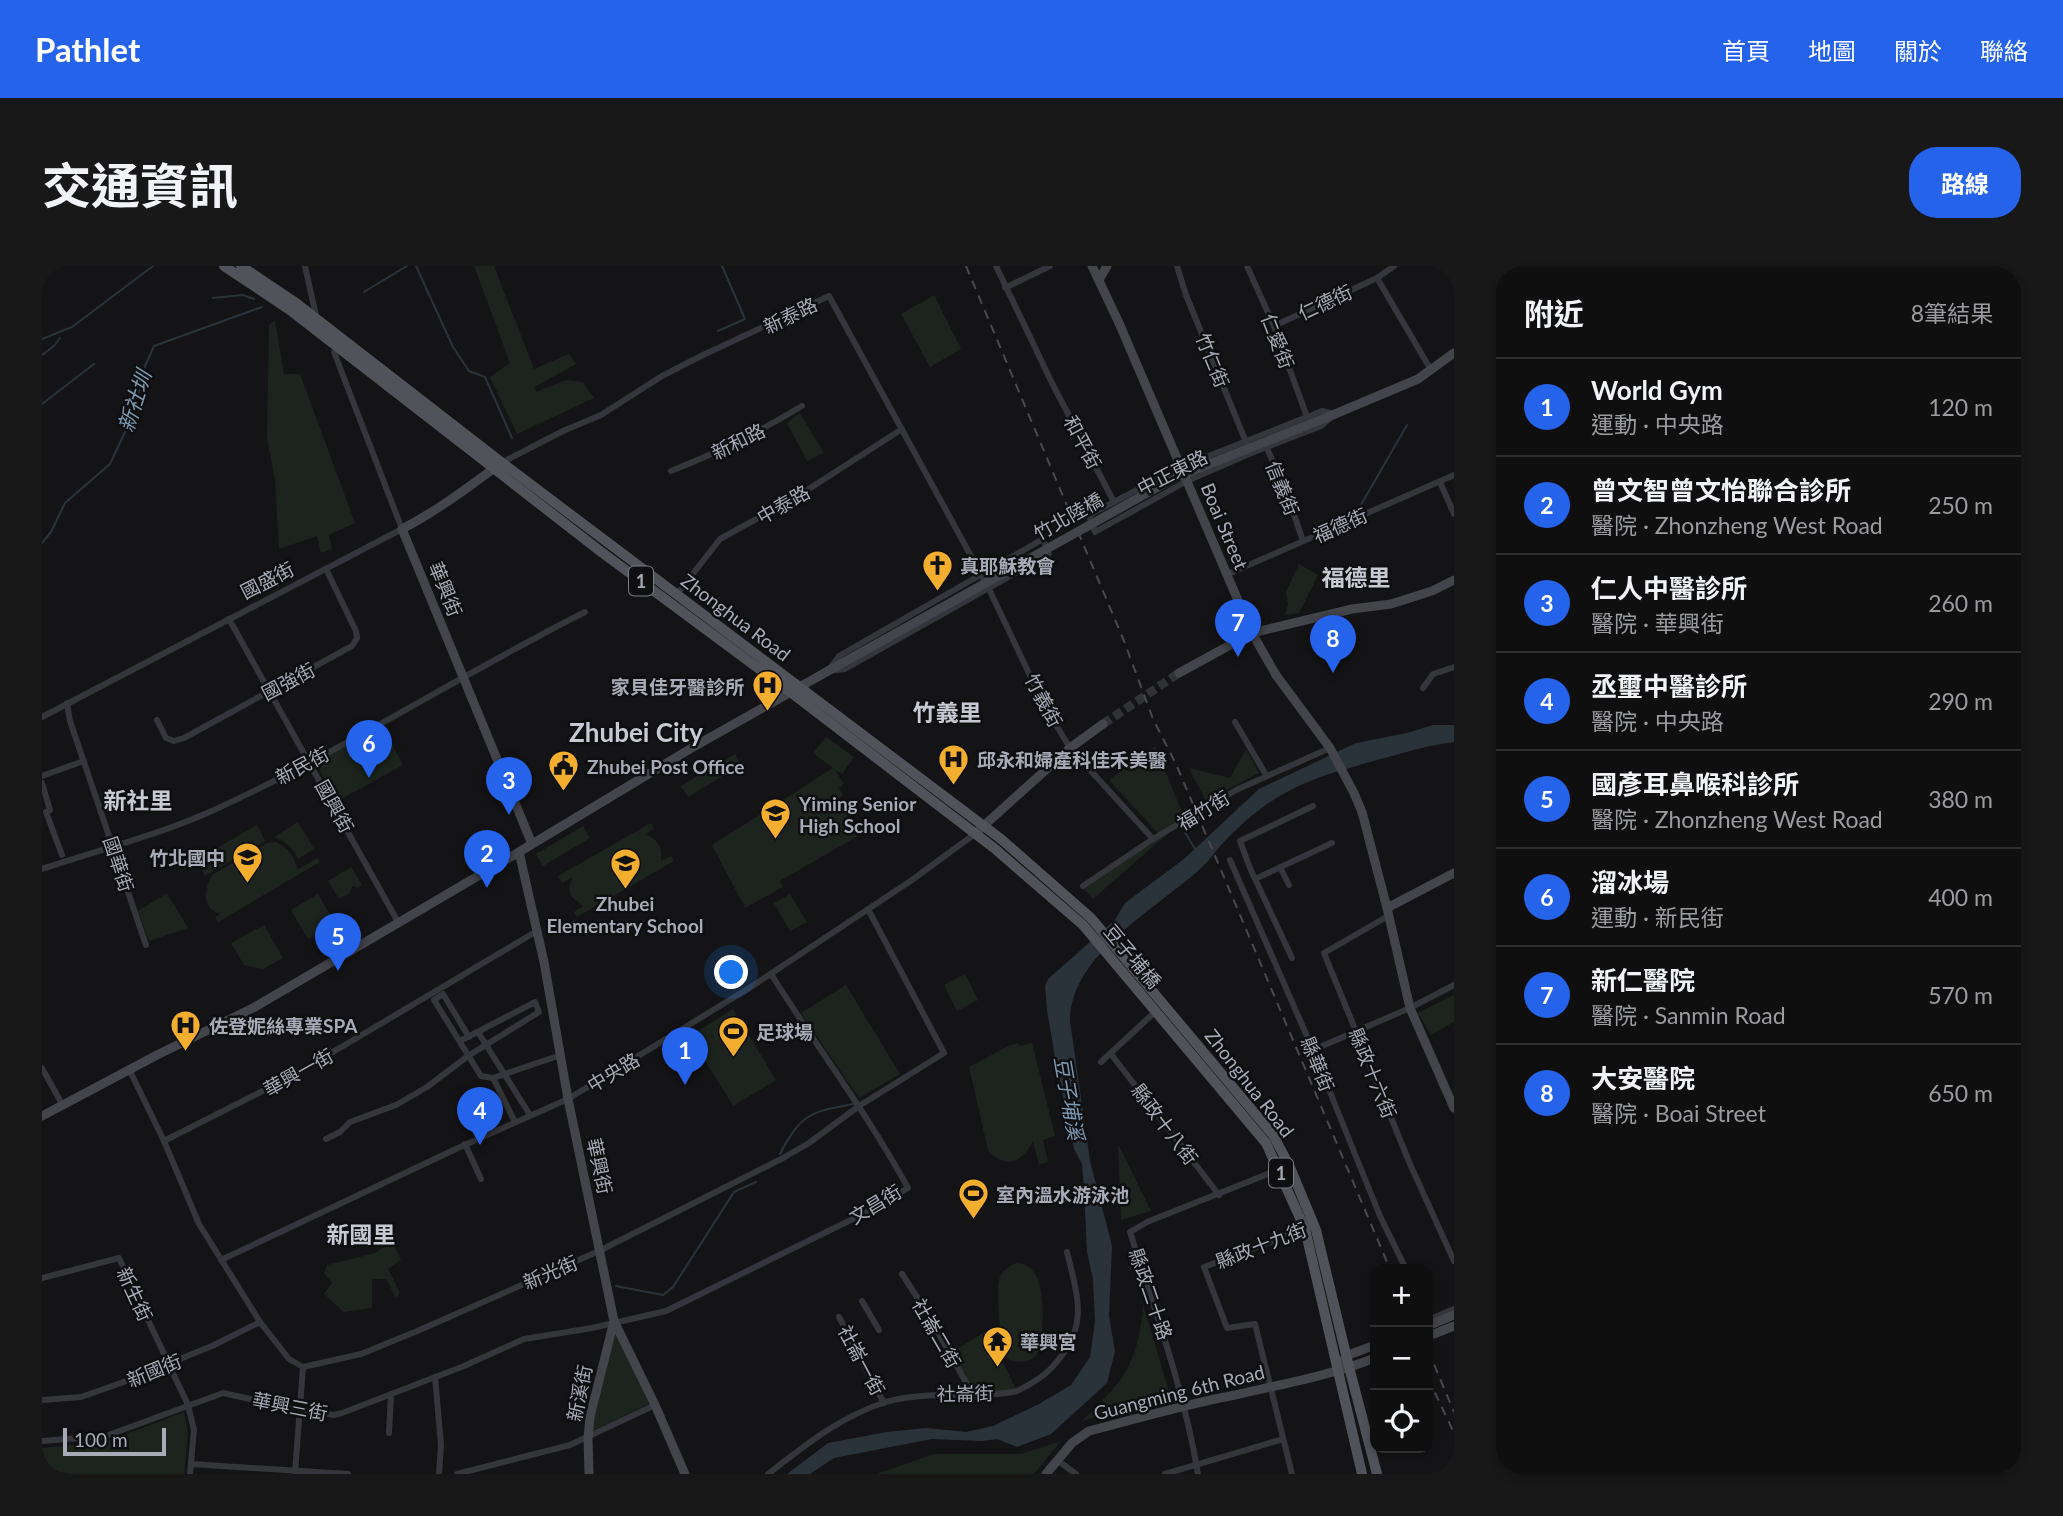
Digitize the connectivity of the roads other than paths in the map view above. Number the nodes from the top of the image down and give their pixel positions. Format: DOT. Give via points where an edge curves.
graph roads {
  1 [pos="224,266"];
  2 [pos="241,266"];
  3 [pos="305,266"];
  4 [pos="996,266"];
  5 [pos="1050,266"];
  6 [pos="1092,266"];
  7 [pos="1107,266"];
  8 [pos="1177,266"];
  9 [pos="1247,266"];
  10 [pos="1394,266"];
  11 [pos="1377,278"];
  12 [pos="1099,280"];
  13 [pos="1005,288"];
  14 [pos="270,291"];
  15 [pos="315,324"];
  16 [pos="1274,326"];
  17 [pos="338,347"];
  18 [pos="1454,353"];
  19 [pos="1431,370"];
  20 [pos="802,406"];
  21 [pos="1335,414"];
  22 [pos="1307,417"];
  23 [pos="902,429"];
  24 [pos="1262,435"];
  25 [pos="1245,440"];
  26 [pos="1266,447"];
  27 [pos="1249,454"];
  28 [pos="497,465"];
  29 [pos="1181,467"];
  30 [pos="671,471"];
  31 [pos="1454,475"];
  32 [pos="1187,481"];
  33 [pos="1440,482"];
  34 [pos="1114,502"];
  35 [pos="1454,514"];
  36 [pos="402,529"];
  37 [pos="1303,541"];
  38 [pos="326,569"];
  39 [pos="1226,575"];
  40 [pos="982,577"];
  41 [pos="1454,580"];
  42 [pos="989,589"];
  43 [pos="677,593"];
  44 [pos="585,612"];
  45 [pos="229,619"];
  46 [pos="1252,633"];
  47 [pos="1454,667"];
  48 [pos="828,671"];
  49 [pos="1180,673"];
  50 [pos="463,677"];
  51 [pos="1423,688"];
  52 [pos="794,689"];
  53 [pos="270,690"];
  54 [pos="67,703"];
  55 [pos="42,717"];
  56 [pos="157,720"];
  57 [pos="1235,722"];
  58 [pos="1103,724"];
  59 [pos="1070,748"];
  60 [pos="1330,748"];
  61 [pos="84,761"];
  62 [pos="310,761"];
  63 [pos="1266,775"];
  64 [pos="42,776"];
  65 [pos="42,783"];
  66 [pos="1313,806"];
  67 [pos="44,813"];
  68 [pos="984,825"];
  69 [pos="975,833"];
  70 [pos="1153,839"];
  71 [pos="1332,843"];
  72 [pos="533,844"];
  73 [pos="113,845"];
  74 [pos="519,852"];
  75 [pos="62,855"];
  76 [pos="1230,860"];
  77 [pos="1280,867"];
  78 [pos="42,869"];
  79 [pos="1454,873"];
  80 [pos="1255,879"];
  81 [pos="1289,885"];
  82 [pos="1083,886"];
  83 [pos="868,909"];
  84 [pos="1388,912"];
  85 [pos="1087,921"];
  86 [pos="398,922"];
  87 [pos="537,931"];
  88 [pos="145,945"];
  89 [pos="1292,958"];
  90 [pos="771,974"];
  91 [pos="1454,985"];
  92 [pos="551,1002"];
  93 [pos="537,1007"];
  94 [pos="1160,1007"];
  95 [pos="1410,1008"];
  96 [pos="478,1031"];
  97 [pos="1356,1033"];
  98 [pos="469,1037"];
  99 [pos="460,1041"];
  100 [pos="486,1044"];
  101 [pos="1313,1050"];
  102 [pos="1111,1054"];
  103 [pos="561,1055"];
  104 [pos="468,1056"];
  105 [pos="1101,1062"];
  106 [pos="42,1068"];
  107 [pos="129,1069"];
  108 [pos="504,1075"];
  109 [pos="493,1078"];
  110 [pos="568,1099"];
  111 [pos="62,1104"];
  112 [pos="859,1106"];
  113 [pos="1454,1108"];
  114 [pos="530,1115"];
  115 [pos="42,1116"];
  116 [pos="515,1122"];
  117 [pos="326,1139"];
  118 [pos="164,1141"];
  119 [pos="465,1144"];
  120 [pos="1280,1169"];
  121 [pos="481,1179"];
  122 [pos="1219,1195"];
  123 [pos="1309,1227"];
  124 [pos="599,1251"];
  125 [pos="1067,1252"];
  126 [pos="222,1260"];
  127 [pos="1454,1261"];
  128 [pos="1404,1264"];
  129 [pos="902,1274"];
  130 [pos="42,1278"];
  131 [pos="862,1301"];
  132 [pos="1454,1309"];
  133 [pos="1454,1315"];
  134 [pos="839,1317"];
  135 [pos="614,1321"];
  136 [pos="1433,1321"];
  137 [pos="260,1322"];
  138 [pos="1433,1322"];
  139 [pos="1433,1323"];
  140 [pos="1454,1326"];
  141 [pos="878,1330"];
  142 [pos="1370,1348"];
  143 [pos="1370,1359"];
  144 [pos="1347,1361"];
  145 [pos="168,1363"];
  146 [pos="303,1367"];
  147 [pos="1336,1370"];
  148 [pos="435,1377"];
  149 [pos="1271,1388"];
  150 [pos="972,1393"];
  151 [pos="391,1394"];
  152 [pos="42,1400"];
  153 [pos="884,1403"];
  154 [pos="188,1405"];
  155 [pos="655,1405"];
  156 [pos="1185,1407"];
  157 [pos="299,1410"];
  158 [pos="389,1433"];
  159 [pos="588,1438"];
  160 [pos="1283,1439"];
  161 [pos="42,1441"];
  162 [pos="1057,1460"];
  163 [pos="191,1464"];
  164 [pos="1196,1465"];
  165 [pos="295,1473"];
  166 [pos="190,1474"];
  167 [pos="348,1474"];
  168 [pos="439,1474"];
  169 [pos="457,1474"];
  170 [pos="589,1474"];
  171 [pos="685,1474"];
  172 [pos="768,1474"];
  173 [pos="1046,1474"];
  174 [pos="1076,1474"];
  175 [pos="1165,1474"];
  176 [pos="1198,1474"];
  177 [pos="1292,1474"];
  178 [pos="1362,1474"];
  179 [pos="1377,1474"];
  1 -- 14 [label="main road, 1"];
  2 -- 14 [label="main road, 1"];
  3 -- 15 [label="street"];
  4 -- 13 [label="street"];
  5 -- 13 [label="street"];
  6 -- 12 [label="street, Boai Street"];
  7 -- 12 [label="street"];
  8 -- 25 [label="street, 竹仁街"];
  9 -- 16 [label="street, 仁愛街"];
  10 -- 11 [label="street, 仁德街"];
  11 -- 16 [label="street, 仁德街"];
  11 -- 19 [label="street"];
  12 -- 29 [label="street, Boai Street"];
  13 -- 34 [label="street"];
  14 -- 15 [label="main road, Zhonghua Road / 1"];
  15 -- 17 [label="main road, Zhonghua Road / 1"];
  15 -- 28 [label="main road, Zhonghua Road / 1"];
  16 -- 22 [label="street, 仁愛街"];
  17 -- 28 [label="main road, Zhonghua Road / 1"];
  17 -- 36 [label="street, 華興街" via="334,352"];
  18 -- 19 [label="street, 中正東路"];
  19 -- 21 [label="street, 中正東路" via="1409,384"];
  20 -- 30 [label="street, 新和路" via="751,436"];
  21 -- 22 [label="street, 中正東路" via="1322,411"];
  21 -- 26 [label="street, 中正東路" via="1321,426"];
  21 -- 48 [label="street, 竹北陸橋, bridge" via="1174,478"];
  22 -- 24 [label="street, 中正東路"];
  23 -- 28 [label="street, 新泰路" via="829,296 701,356 601,415"];
  23 -- 40 [label="street, 新泰路"];
  23 -- 43 [label="street, 中泰路" via="720,540"];
  24 -- 25 [label="street, 中正東路"];
  24 -- 26 [label="street, 信義街"];
  25 -- 27 [label="street, 竹仁街"];
  25 -- 29 [label="street, 中正東路"];
  26 -- 27 [label="street, 中正東路"];
  26 -- 37 [label="street, 信義街"];
  27 -- 32 [label="street, 中正東路"];
  28 -- 36 [label="street, 國盛街"];
  28 -- 43 [label="main road, Zhonghua Road / 1"];
  28 -- 52 [label="main road, Zhonghua Road / 1"];
  29 -- 32 [label="street, Boai Street"];
  29 -- 34 [label="street, 中正東路"];
  31 -- 33 [label="street, 福德街"];
  32 -- 34 [label="street, 中正東路" via="1095,532 1088,515"];
  32 -- 39 [label="street, Boai Street"];
  33 -- 35 [label="street"];
  33 -- 37 [label="street, 福德街"];
  36 -- 38 [label="street, 國盛街"];
  36 -- 50 [label="street, 華興街"];
  37 -- 39 [label="street, 福德街"];
  38 -- 45 [label="street, 國盛街"];
  38 -- 53 [label="street, 國強街" via="357,638 344,652"];
  39 -- 46 [label="street, Boai Street"];
  40 -- 42 [label="street, 竹義街"];
  40 -- 42 [label="street" via="1043,539 1049,554"];
  40 -- 48 [label="street" via="839,656"];
  41 -- 46 [label="street" via="1391,604"];
  42 -- 48 [label="street" via="845,669"];
  42 -- 59 [label="street, 竹義街" via="1044,705"];
  43 -- 52 [label="main road, Zhonghua Road / 1"];
  44 -- 50 [label="street, 新民街"];
  45 -- 53 [label="street, 國興街"];
  45 -- 54 [label="street, 國盛街"];
  46 -- 49 [label="street"];
  46 -- 60 [label="street, Boai Street" via="1276,675"];
  47 -- 51 [label="street" via="1433,674"];
  48 -- 52 [label="street, 竹北陸橋"];
  50 -- 62 [label="street, 新民街"];
  50 -- 72 [label="street, 華興街"];
  52 -- 68 [label="main road, Zhonghua Road / 1"];
  52 -- 69 [label="main road, Zhonghua Road / 1"];
  52 -- 72 [label="street, 竹北陸橋"];
  53 -- 56 [label="street, 國強街" via="174,741 166,738"];
  53 -- 62 [label="street, 國興街"];
  54 -- 55 [label="street, 國盛街"];
  54 -- 61 [label="street, 國華街"];
  57 -- 63 [label="street"];
  58 -- 59 [label="street"];
  59 -- 68 [label="street"];
  59 -- 70 [label="street, 竹義街"];
  60 -- 63 [label="street, 福竹街"];
  60 -- 84 [label="street, Boai Street" via="1362,812"];
  61 -- 64 [label="street"];
  61 -- 73 [label="street, 國華街"];
  62 -- 73 [label="street, 新民街" via="213,811"];
  62 -- 86 [label="street, 國興街"];
  63 -- 70 [label="street, 福竹街"];
  65 -- 67 [label="street" via="50,810"];
  66 -- 80 [label="street" via="1240,841"];
  67 -- 75 [label="street"];
  68 -- 69 [label="street"];
  68 -- 85 [label="main road, Zhonghua Road / 1"];
  69 -- 83 [label="street, 中央路"];
  69 -- 85 [label="main road, Zhonghua Road / 1"];
  70 -- 82 [label="street, 福竹街"];
  71 -- 77 [label="street"];
  72 -- 74 [label="street, 竹北陸橋"];
  73 -- 78 [label="street, 新民街"];
  73 -- 88 [label="street, 國華街"];
  74 -- 86 [label="street, 竹北陸橋"];
  74 -- 87 [label="street, 華興街"];
  76 -- 101 [label="street, 縣華街"];
  77 -- 80 [label="street"];
  77 -- 81 [label="street"];
  79 -- 84 [label="street"];
  80 -- 89 [label="street"];
  83 -- 90 [label="street, 中央路"];
  83 -- 112 [label="street, 新光街" via="944,1053"];
  84 -- 95 [label="street"];
  84 -- 97 [label="street, 縣政十六街" via="1324,953"];
  85 -- 94 [label="main road, 豆子埔橋 / 1"];
  86 -- 107 [label="street, 竹北陸橋" via="253,1009"];
  87 -- 92 [label="street, 華興街"];
  87 -- 118 [label="street, 華興一街" via="296,1074"];
  90 -- 110 [label="street, 中央路"];
  90 -- 112 [label="street, 文昌街"];
  91 -- 95 [label="street"];
  92 -- 93 [label="street"];
  92 -- 103 [label="street, 華興街"];
  93 -- 96 [label="street" via="536,1002"];
  93 -- 100 [label="street" via="539,1012"];
  94 -- 102 [label="street"];
  94 -- 120 [label="main road, Zhonghua Road / 1" via="1266,1143"];
  94 -- 123 [label="main road, Zhonghua Road / 1" via="1273,1135 1289,1165"];
  95 -- 97 [label="street"];
  95 -- 113 [label="street"];
  96 -- 98 [label="street"];
  96 -- 100 [label="street"];
  97 -- 101 [label="street"];
  97 -- 127 [label="street, 縣政十六街"];
  98 -- 99 [label="street"];
  98 -- 99 [label="street" via="443,994 434,1000"];
  99 -- 104 [label="street"];
  100 -- 104 [label="street"];
  100 -- 108 [label="street"];
  101 -- 128 [label="street, 縣華街"];
  102 -- 105 [label="street"];
  102 -- 122 [label="street, 縣政十八街"];
  103 -- 108 [label="street"];
  103 -- 110 [label="street, 華興街"];
  104 -- 109 [label="street" via="481,1076"];
  104 -- 117 [label="street" via="419,1092 350,1122"];
  106 -- 111 [label="street"];
  107 -- 111 [label="street, 竹北陸橋"];
  107 -- 118 [label="street"];
  108 -- 109 [label="street"];
  108 -- 114 [label="street"];
  109 -- 116 [label="street"];
  110 -- 114 [label="street, 中央路"];
  110 -- 124 [label="street, 華興街"];
  111 -- 115 [label="street, 竹北陸橋"];
  112 -- 124 [label="street, 新光街" via="783,1158"];
  112 -- 135 [label="street, 文昌街" via="908,1188 666,1311"];
  114 -- 116 [label="street, 中央路"];
  116 -- 119 [label="street, 中央路"];
  118 -- 126 [label="street" via="199,1224"];
  119 -- 121 [label="street"];
  119 -- 126 [label="street, 中央路"];
  120 -- 122 [label="street, 縣政二十路"];
  120 -- 123 [label="main road, Zhonghua Road / 1"];
  122 -- 156 [label="street, 縣政二十路" via="1130,1232"];
  123 -- 144 [label="main road, Zhonghua Road / 1"];
  123 -- 147 [label="main road, Zhonghua Road / 1"];
  123 -- 149 [label="street, 縣政十九街" via="1204,1267 1227,1328 1255,1324"];
  124 -- 135 [label="street, 華興街"];
  124 -- 146 [label="street, 新光街" via="361,1354"];
  125 -- 150 [label="street, 社崙街" via="1079,1309 1074,1337 1066,1351 1046,1374 1017,1391"];
  126 -- 137 [label="street"];
  129 -- 150 [label="street, 社崙二街"];
  130 -- 145 [label="street, 新生街" via="119,1258"];
  131 -- 141 [label="street"];
  132 -- 136 [label="street"];
  133 -- 138 [label="street"];
  134 -- 153 [label="street, 社崙一街"];
  135 -- 148 [label="street, 華興三街" via="524,1339"];
  135 -- 155 [label="street, 華興街"];
  135 -- 159 [label="street, 新溪街"];
  137 -- 145 [label="street, 新國街"];
  137 -- 146 [label="street" via="289,1359"];
  139 -- 140 [label="street"];
  142 -- 144 [label="street, Guangming 6th Road"];
  143 -- 144 [label="street, Guangming 6th Road"];
  144 -- 147 [label="street, Guangming 6th Road"];
  144 -- 179 [label="main road, Zhonghua Road / 1"];
  145 -- 152 [label="street, 新國街" via="81,1397"];
  145 -- 154 [label="street"];
  146 -- 157 [label="street"];
  147 -- 149 [label="street, Guangming 6th Road"];
  147 -- 178 [label="main road, Zhonghua Road / 1"];
  148 -- 151 [label="street, 華興三街"];
  148 -- 168 [label="street"];
  149 -- 156 [label="street, Guangming 6th Road"];
  149 -- 160 [label="street, 縣政十九街"];
  150 -- 153 [label="street, 社崙街" via="930,1394"];
  151 -- 157 [label="street, 華興三街" via="334,1415"];
  151 -- 158 [label="street"];
  153 -- 172 [label="street, 社崙街" via="818,1436"];
  154 -- 157 [label="street, 華興三街" via="223,1393"];
  154 -- 161 [label="street, 華興三街" via="106,1436"];
  154 -- 163 [label="street" via="194,1430"];
  155 -- 159 [label="street"];
  155 -- 171 [label="street, 華興街"];
  156 -- 162 [label="street, Guangming 6th Road" via="1089,1431"];
  156 -- 164 [label="street, 縣政二十路"];
  157 -- 165 [label="street"];
  159 -- 169 [label="street"];
  159 -- 170 [label="street, 新溪街"];
  160 -- 164 [label="street"];
  160 -- 177 [label="street, 縣政十九街"];
  162 -- 173 [label="street, Guangming 6th Road"];
  162 -- 174 [label="street"];
  163 -- 165 [label="street"];
  163 -- 166 [label="street"];
  164 -- 175 [label="street"];
  164 -- 176 [label="street, 縣政二十路"];
  165 -- 167 [label="street"];
}
